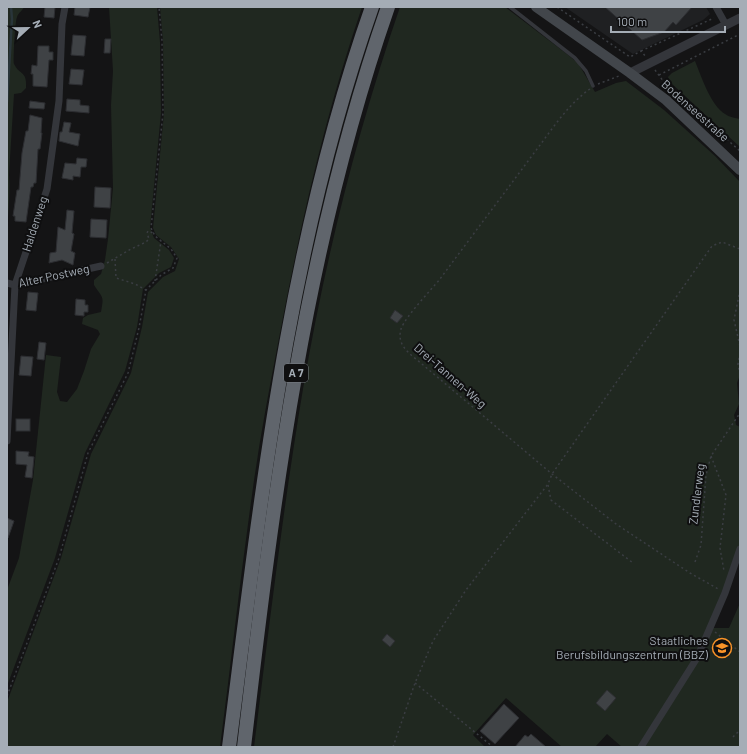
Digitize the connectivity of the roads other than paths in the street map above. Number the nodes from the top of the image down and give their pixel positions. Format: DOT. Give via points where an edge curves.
graph roads {
  1 [pos="65,7"];
  2 [pos="372,7"];
  3 [pos="388,7"];
  4 [pos="510,7"];
  5 [pos="536,7"];
  6 [pos="716,7"];
  7 [pos="740,18"];
  8 [pos="726,25"];
  9 [pos="630,73"];
  10 [pos="593,86"];
  11 [pos="740,170"];
  12 [pos="101,266"];
  13 [pos="7,283"];
  14 [pos="15,285"];
  15 [pos="7,441"];
  16 [pos="740,549"];
  17 [pos="229,747"];
  18 [pos="244,747"];
  19 [pos="641,747"];
  1 -- 14 [label="street, Haldenweg" via="59,100 47,189"];
  2 -- 17 [label="highway, A 7" via="317,195 279,380 263,480"];
  3 -- 18 [label="highway, A 7" via="355,109 333,193 305,323 281,464"];
  4 -- 10 [label="lane" via="575,58 586,71"];
  5 -- 9 [label="main road, Bodenseestraße"];
  6 -- 8 [label="street"];
  7 -- 8 [label="street"];
  8 -- 9 [label="street"];
  9 -- 11 [label="main road, Bodenseestraße" via="666,100"];
  12 -- 14 [label="street, Alter Postweg"];
  13 -- 14 [label="street, Alter Postweg"];
  14 -- 15 [label="street, Haldenweg"];
  16 -- 19 [label="street" via="725,593 697,658"];
}
